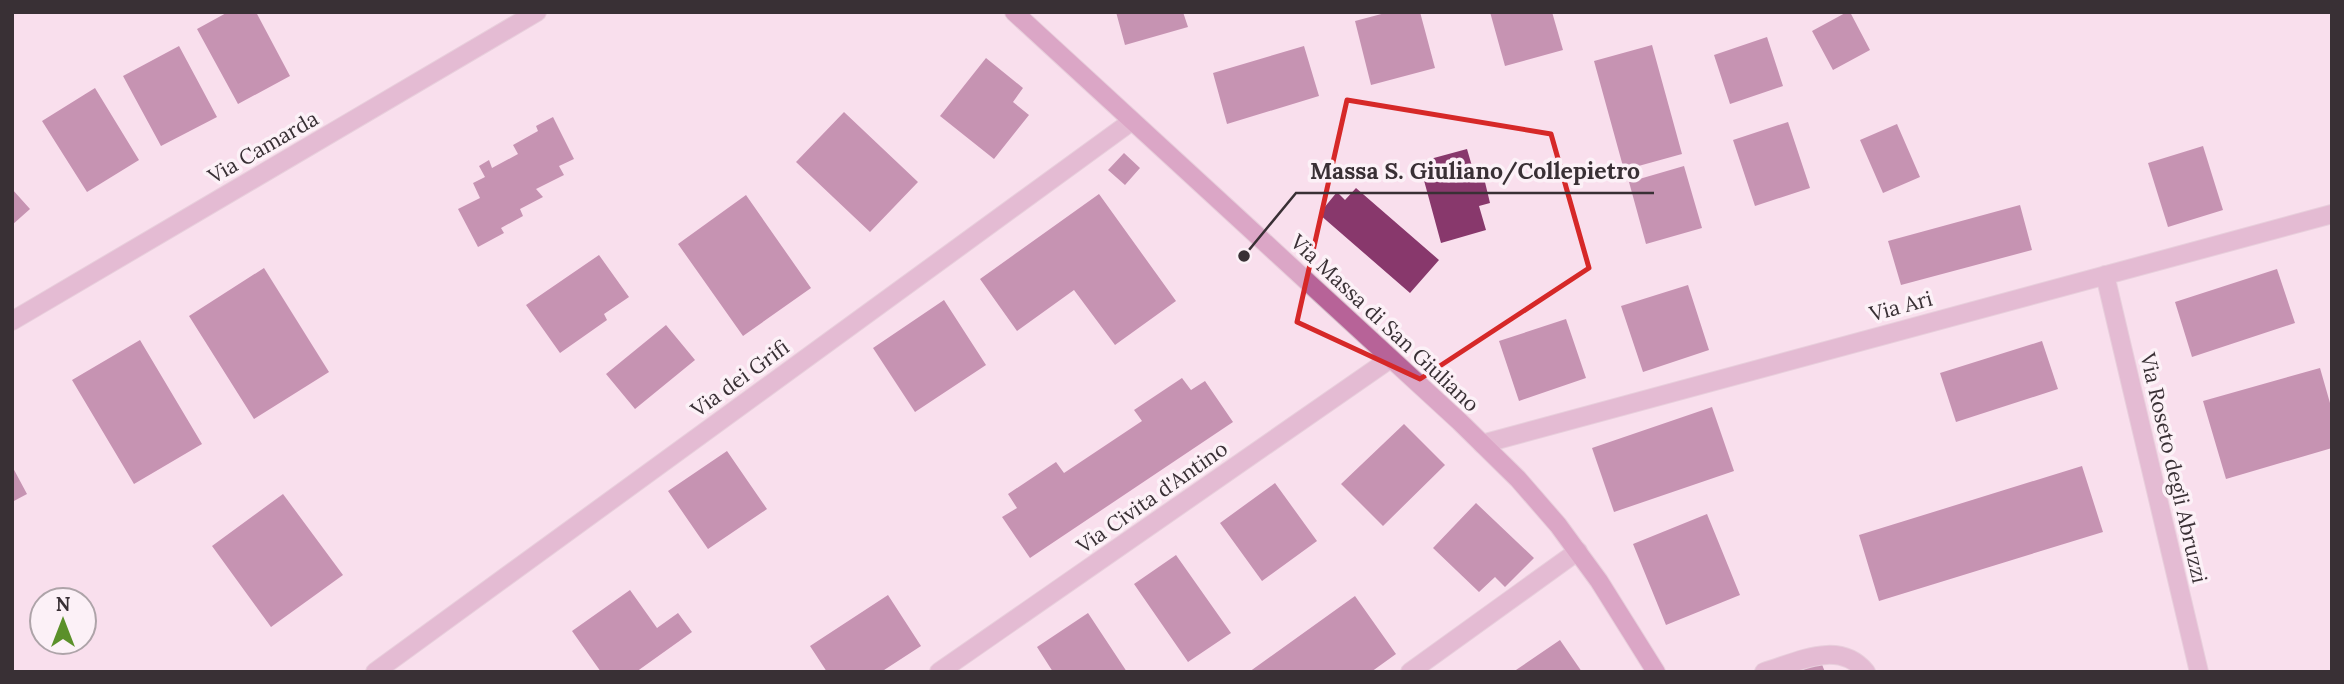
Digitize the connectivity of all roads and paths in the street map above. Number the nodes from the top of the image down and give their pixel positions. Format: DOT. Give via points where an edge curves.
graph roads {
  1 [pos="537,12"];
  2 [pos="1014,12"];
  3 [pos="1132,121"];
  4 [pos="2332,214"];
  5 [pos="2105,275"];
  6 [pos="12,321"];
  7 [pos="1390,359"];
  8 [pos="1482,444"];
  9 [pos="1578,551"];
  10 [pos="375,672"];
  11 [pos="939,672"];
  12 [pos="1410,672"];
  13 [pos="1656,672"];
  14 [pos="1764,672"];
  15 [pos="1866,672"];
  16 [pos="2199,672"];
  1 -- 6 [label="street, Via Camarda"];
  2 -- 3 [label="street, Via Massa di San Giuliano"];
  3 -- 7 [label="street, Via Massa di San Giuliano"];
  3 -- 10 [label="street, Via dei Grifi"];
  4 -- 5 [label="street, Via Ari"];
  5 -- 8 [label="street, Via Ari"];
  5 -- 16 [label="street, Via Roseto degli Abruzzi"];
  7 -- 8 [label="street, Via Massa di San Giuliano"];
  7 -- 11 [label="street, Via Civita d'Antino"];
  8 -- 9 [label="street, Via Massa di San Giuliano" via="1535,497"];
  9 -- 12 [label="street"];
  9 -- 13 [label="street, Via Massa di San Giuliano"];
  14 -- 15 [label="street" via="1832,654 1853,659"];
}
